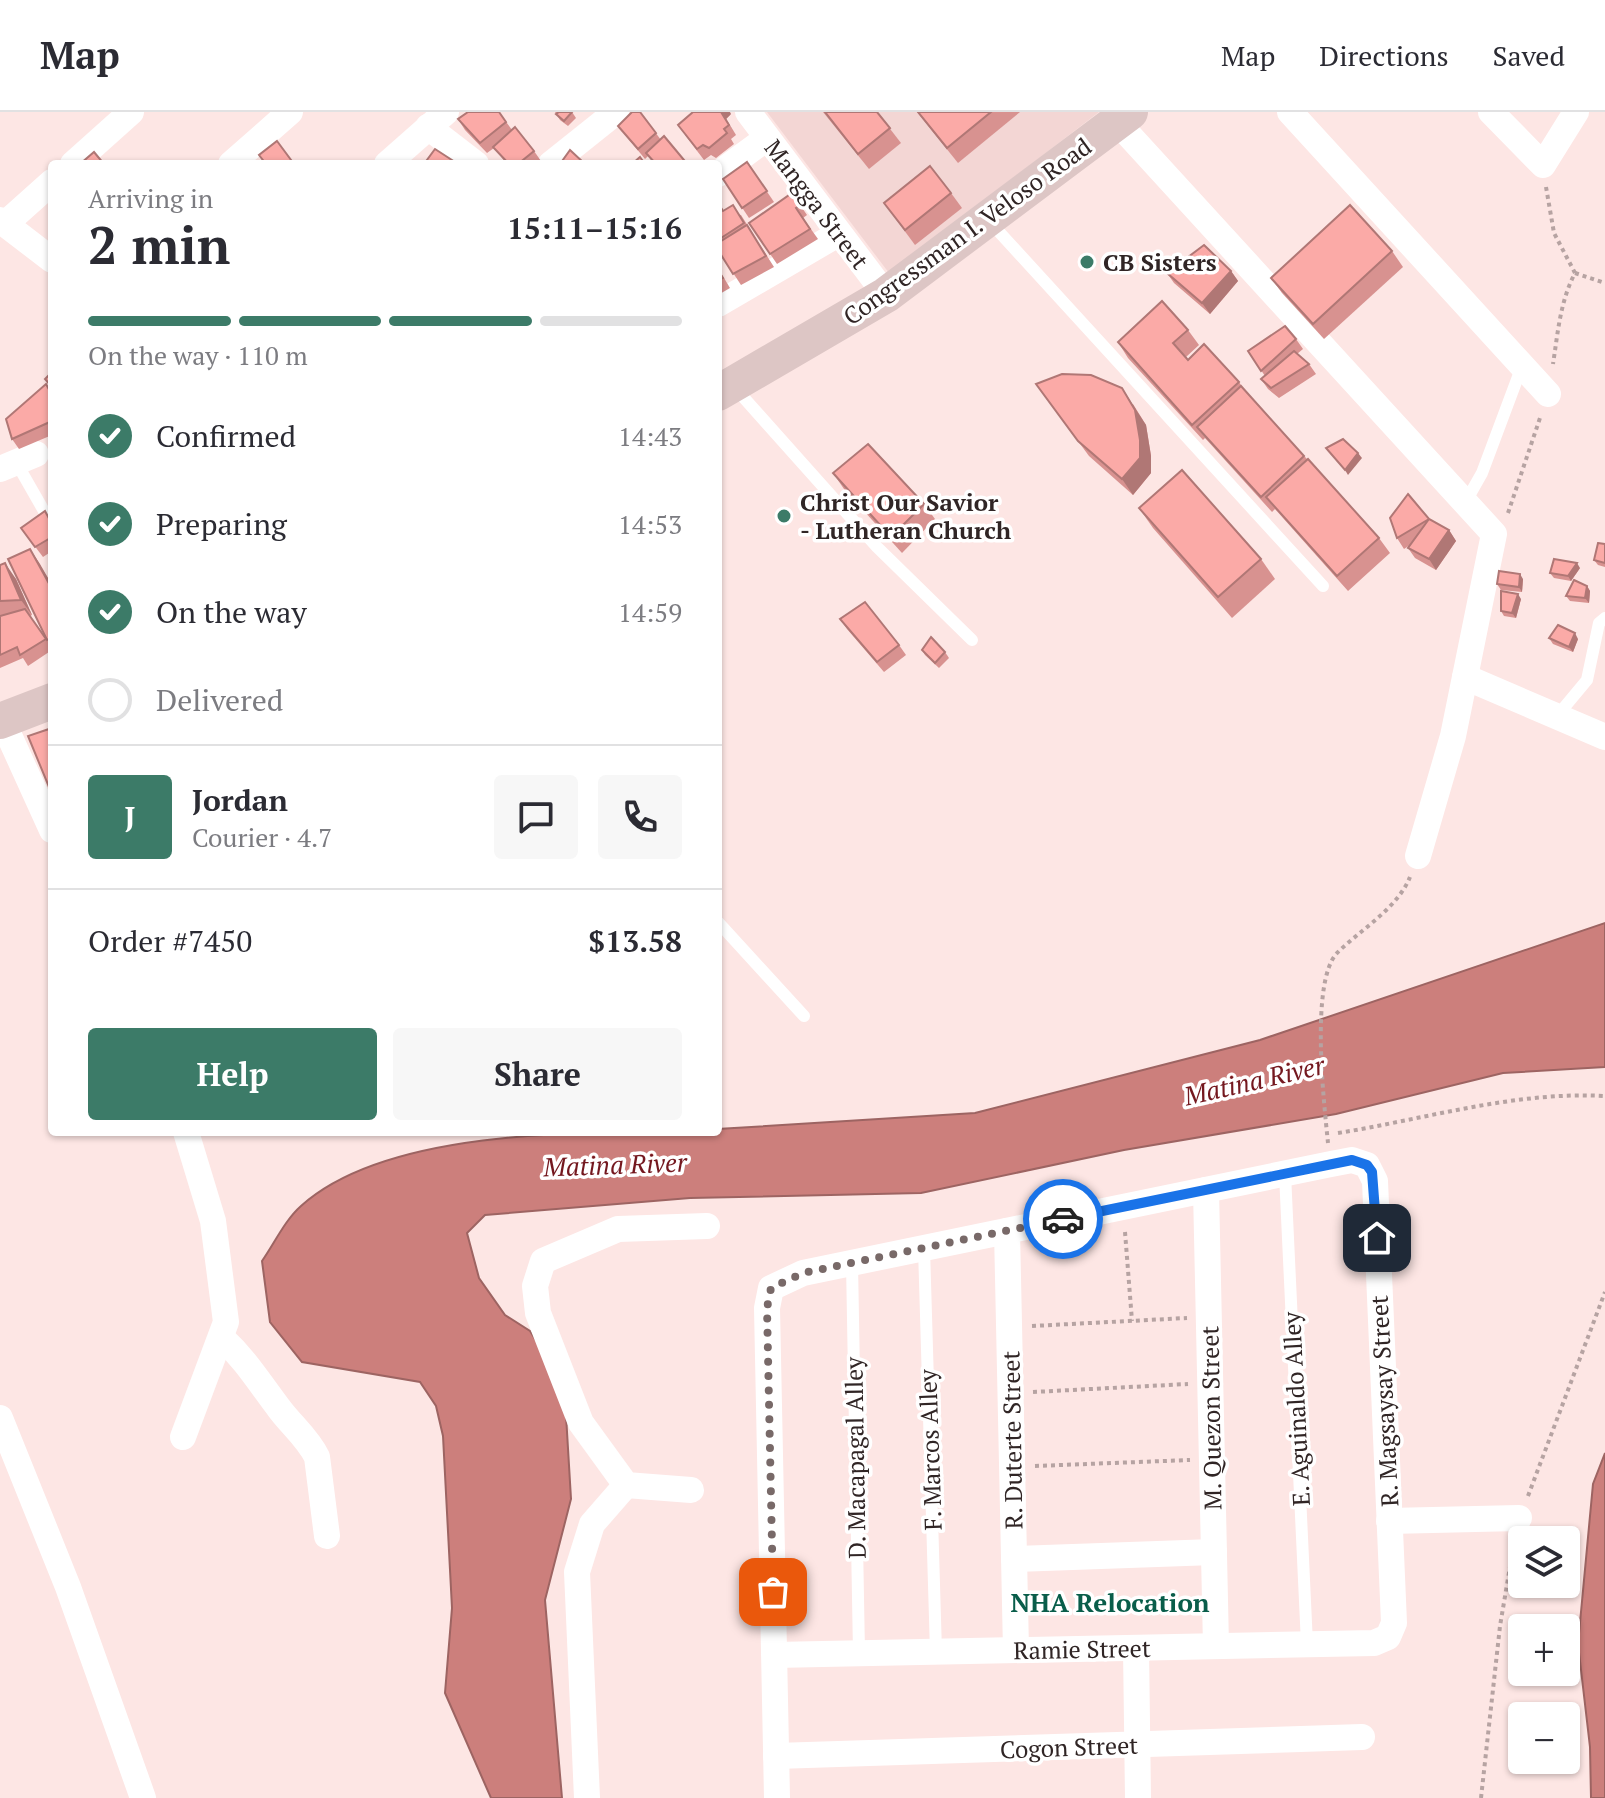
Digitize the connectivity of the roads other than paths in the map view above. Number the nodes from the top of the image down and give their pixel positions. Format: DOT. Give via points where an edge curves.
graph roads {
  1 [pos="131,112"];
  2 [pos="290,112"];
  3 [pos="616,112"];
  4 [pos="748,112"];
  5 [pos="1290,112"];
  6 [pos="1491,112"];
  7 [pos="1576,112"];
  8 [pos="1123,117"];
  9 [pos="437,119"];
  10 [pos="767,138"];
  11 [pos="77,160"];
  12 [pos="236,160"];
  13 [pos="391,160"];
  14 [pos="473,160"];
  15 [pos="556,160"];
  16 [pos="722,171"];
  17 [pos="48,185"];
  18 [pos="987,219"];
  19 [pos="2,222"];
  20 [pos="838,234"];
  21 [pos="48,257"];
  22 [pos="886,295"];
  23 [pos="722,302"];
  24 [pos="1522,366"];
  25 [pos="726,389"];
  26 [pos="1548,394"];
  27 [pos="17,462"];
  28 [pos="1465,503"];
  29 [pos="48,518"];
  30 [pos="1323,586"];
  31 [pos="1605,618"];
  32 [pos="972,640"];
  33 [pos="1465,677"];
  34 [pos="48,702"];
  35 [pos="1557,716"];
  36 [pos="1,719"];
  37 [pos="1605,737"];
  38 [pos="48,821"];
  39 [pos="1418,856"];
  40 [pos="722,926"];
  41 [pos="804,1016"];
  42 [pos="187,1136"];
  43 [pos="1285,1174"];
  44 [pos="1206,1190"];
  45 [pos="707,1226"];
  46 [pos="1007,1231"];
  47 [pos="924,1248"];
  48 [pos="852,1263"];
  49 [pos="222,1338"];
  50 [pos="0,1418"];
  51 [pos="183,1437"];
  52 [pos="626,1485"];
  53 [pos="691,1490"];
  54 [pos="1519,1518"];
  55 [pos="1389,1521"];
  56 [pos="327,1536"];
  57 [pos="1214,1552"];
  58 [pos="1014,1559"];
  59 [pos="1388,1637"];
  60 [pos="1307,1644"];
  61 [pos="1216,1646"];
  62 [pos="1136,1648"];
  63 [pos="1016,1650"];
  64 [pos="936,1652"];
  65 [pos="859,1653"];
  66 [pos="774,1655"];
  67 [pos="1362,1737"];
  68 [pos="1137,1745"];
  69 [pos="776,1756"];
  70 [pos="143,1798"];
  71 [pos="587,1798"];
  72 [pos="777,1798"];
  73 [pos="1138,1798"];
  1 -- 11 [label="street"];
  2 -- 12 [label="street"];
  3 -- 15 [label="street"];
  4 -- 10 [label="street, Mangga Street"];
  5 -- 24 [label="street"];
  6 -- 7 [label="street" via="1543,165"];
  8 -- 18 [label="main road, Congressman I. Veloso Road"];
  8 -- 28 [label="street"];
  9 -- 13 [label="street"];
  9 -- 14 [label="street"];
  10 -- 16 [label="street"];
  10 -- 20 [label="street, Mangga Street"];
  17 -- 19 [label="street"];
  18 -- 22 [label="main road, Congressman I. Veloso Road"];
  18 -- 30 [label="lane"];
  19 -- 21 [label="street"];
  20 -- 22 [label="street, Mangga Street"];
  20 -- 23 [label="street"];
  22 -- 25 [label="main road, Congressman I. Veloso Road"];
  24 -- 26 [label="street"];
  24 -- 28 [label="lane" via="1482,473"];
  25 -- 32 [label="lane"];
  27 -- 29 [label="lane"];
  28 -- 33 [label="street" via="1494,534"];
  31 -- 35 [label="lane" via="1599,623 1587,680"];
  33 -- 35 [label="street"];
  33 -- 39 [label="street"];
  34 -- 36 [label="main road"];
  35 -- 37 [label="street"];
  36 -- 38 [label="street"];
  40 -- 41 [label="lane"];
  42 -- 49 [label="street" via="213,1221 224,1300"];
  43 -- 44 [label="street"];
  43 -- 55 [label="street, R. Magsaysay Street" via="1352,1160 1367,1165 1375,1181"];
  43 -- 60 [label="lane, E. Aguinaldo Alley"];
  44 -- 46 [label="street"];
  44 -- 57 [label="street, M. Quezon Street"];
  45 -- 52 [label="street" via="618,1229 543,1261 535,1286 538,1313 581,1423"];
  46 -- 47 [label="street"];
  46 -- 58 [label="street, R. Duterte Street"];
  47 -- 48 [label="street"];
  47 -- 64 [label="lane, F. Marcos Alley"];
  48 -- 65 [label="lane, D. Macapagal Alley"];
  48 -- 66 [label="street" via="803,1273 771,1288 767,1308"];
  49 -- 51 [label="street"];
  49 -- 56 [label="street" via="248,1362 311,1445"];
  50 -- 70 [label="street" via="68,1587"];
  52 -- 53 [label="street"];
  52 -- 71 [label="street" via="592,1524 577,1572"];
  54 -- 55 [label="street"];
  55 -- 59 [label="street, R. Magsaysay Street" via="1394,1623"];
  57 -- 58 [label="street"];
  57 -- 61 [label="street, M. Quezon Street"];
  58 -- 63 [label="street, R. Duterte Street"];
  59 -- 60 [label="street, Ramie Street" via="1374,1643"];
  60 -- 61 [label="street, Ramie Street"];
  61 -- 62 [label="street, Ramie Street"];
  62 -- 63 [label="street, Ramie Street"];
  62 -- 68 [label="street"];
  63 -- 64 [label="street, Ramie Street"];
  64 -- 65 [label="street, Ramie Street"];
  65 -- 66 [label="street, Ramie Street"];
  66 -- 69 [label="street"];
  67 -- 68 [label="street, Cogon Street"];
  68 -- 69 [label="street, Cogon Street"];
  68 -- 73 [label="street"];
  69 -- 72 [label="street"];
}
